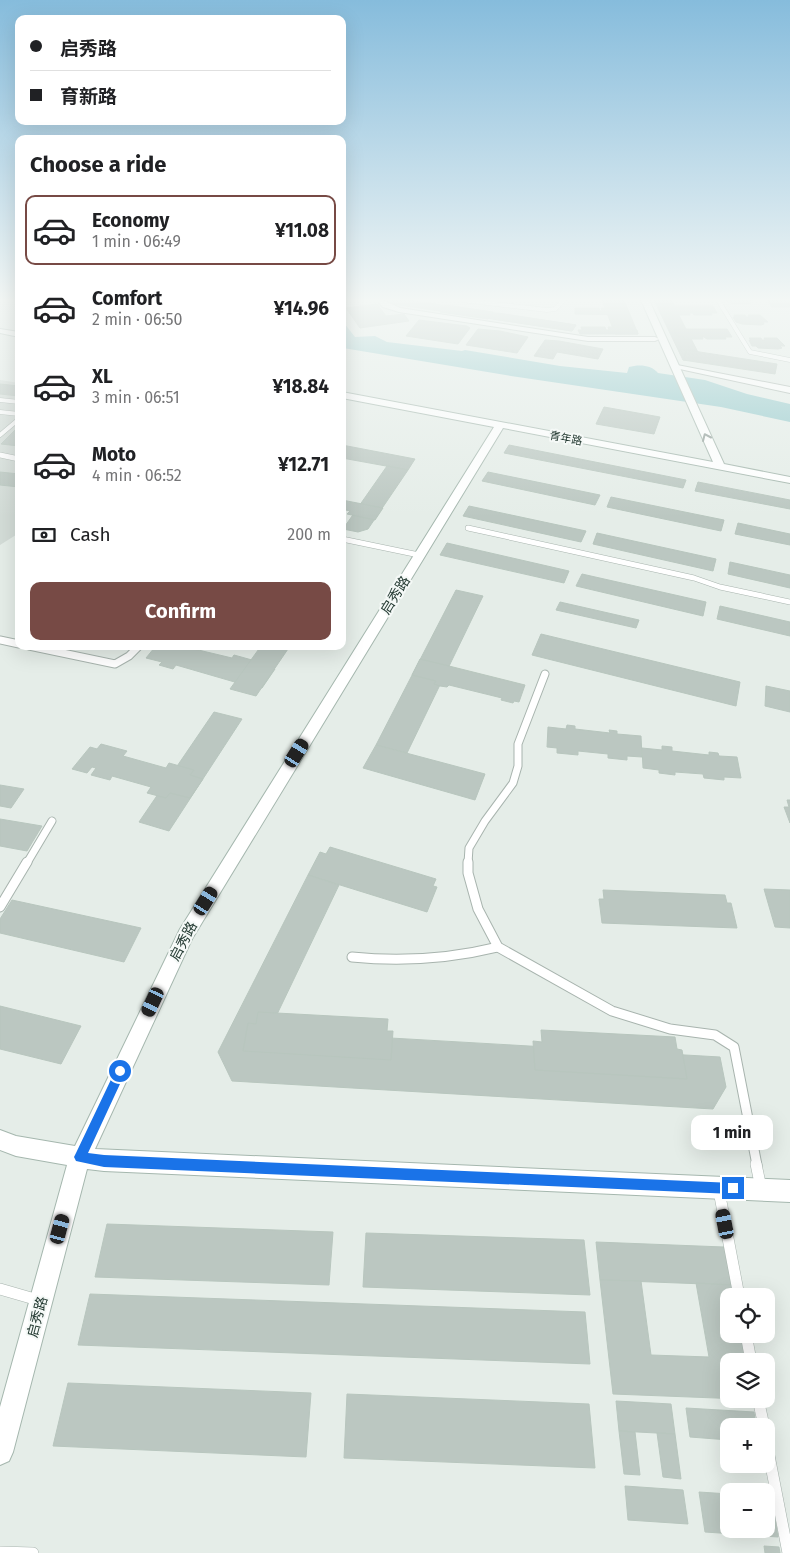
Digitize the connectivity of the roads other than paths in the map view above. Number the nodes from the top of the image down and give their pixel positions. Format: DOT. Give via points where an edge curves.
graph roads {
  1 [pos="674,372"];
  2 [pos="692,372"];
  3 [pos="790,390"];
  4 [pos="346,396"];
  5 [pos="0,400"];
  6 [pos="15,402"];
  7 [pos="688,406"];
  8 [pos="0,412"];
  9 [pos="15,414"];
  10 [pos="15,422"];
  11 [pos="500,426"];
  12 [pos="0,435"];
  13 [pos="0,455"];
  14 [pos="15,458"];
  15 [pos="709,465"];
  16 [pos="720,467"];
  17 [pos="790,480"];
  18 [pos="468,528"];
  19 [pos="346,540"];
  20 [pos="419,555"];
  21 [pos="790,602"];
  22 [pos="0,640"];
  23 [pos="15,643"];
  24 [pos="48,650"];
  25 [pos="135,650"];
  26 [pos="545,674"];
  27 [pos="52,821"];
  28 [pos="0,907"];
  29 [pos="498,947"];
  30 [pos="352,957"];
  31 [pos="0,1140"];
  32 [pos="80,1157"];
  33 [pos="719,1188"];
  34 [pos="762,1190"];
  35 [pos="790,1191"];
  36 [pos="738,1288"];
  37 [pos="0,1289"];
  38 [pos="41,1301"];
  39 [pos="0,1452"];
  40 [pos="772,1473"];
  41 [pos="0,1552"];
  42 [pos="33,1553"];
  43 [pos="788,1553"];
  1 -- 7 [label="street"];
  2 -- 3 [label="street"];
  4 -- 11 [label="street, 青年路"];
  5 -- 6 [label="lane"];
  7 -- 15 [label="street"];
  16 -- 7 [label="street, one-way"];
  8 -- 9 [label="lane"];
  10 -- 12 [label="lane"];
  11 -- 15 [label="street, 青年路"];
  11 -- 20 [label="street, 启秀路"];
  13 -- 14 [label="lane"];
  15 -- 16 [label="street, 青年路"];
  16 -- 17 [label="street, 青年路"];
  18 -- 21 [label="lane"];
  19 -- 20 [label="lane"];
  20 -- 32 [label="street, 启秀路" via="186,934"];
  22 -- 23 [label="lane"];
  24 -- 25 [label="lane" via="115,664"];
  26 -- 29 [label="lane" via="518,744 518,766 513,783 470,848 468,873 476,903"];
  27 -- 28 [label="lane"];
  29 -- 30 [label="lane" via="413,961"];
  29 -- 34 [label="lane" via="612,1011 670,1029 715,1035 734,1047"];
  31 -- 32 [label="street" via="16,1146"];
  32 -- 33 [label="street" via="104,1161"];
  32 -- 38 [label="street, 启秀路"];
  33 -- 34 [label="street"];
  33 -- 36 [label="lane"];
  34 -- 35 [label="street"];
  37 -- 38 [label="lane"];
  38 -- 39 [label="street, 启秀路"];
  40 -- 43 [label="lane"];
  41 -- 42 [label="lane"];
}
